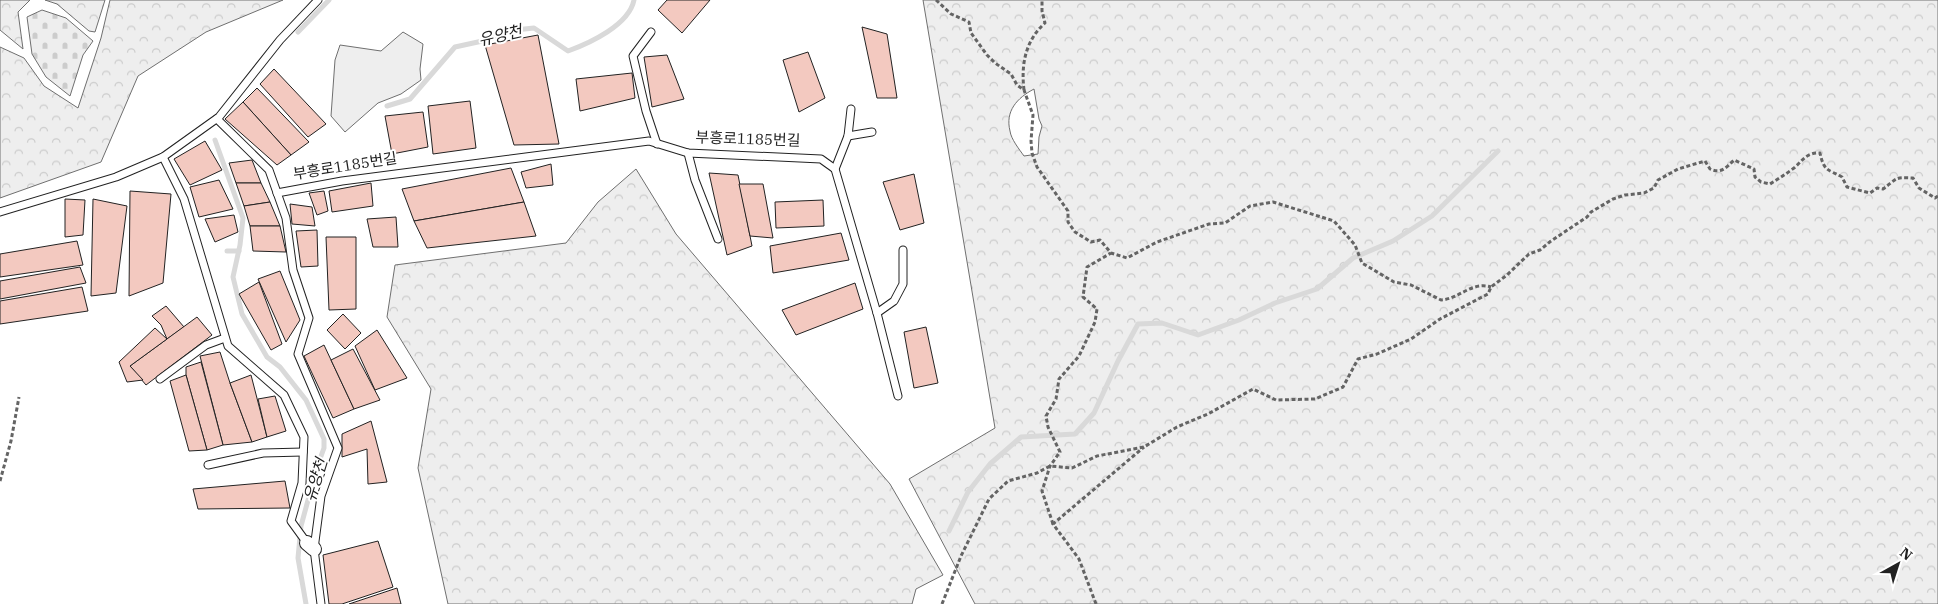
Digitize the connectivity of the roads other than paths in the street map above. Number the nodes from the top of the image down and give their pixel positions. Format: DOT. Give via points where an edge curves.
graph roads {
  1 [pos="318,0"];
  2 [pos="651,32"];
  3 [pos="851,109"];
  4 [pos="216,119"];
  5 [pos="872,132"];
  6 [pos="848,136"];
  7 [pos="657,144"];
  8 [pos="688,153"];
  9 [pos="163,157"];
  10 [pos="835,169"];
  11 [pos="277,193"];
  12 [pos="0,212"];
  13 [pos="718,239"];
  14 [pos="904,250"];
  15 [pos="877,312"];
  16 [pos="225,338"];
  17 [pos="160,379"];
  18 [pos="898,396"];
  19 [pos="303,452"];
  20 [pos="208,465"];
  21 [pos="310,546"];
  22 [pos="321,604"];
  1 -- 4 [label="lane" via="280,40"];
  2 -- 7 [label="lane" via="633,56"];
  3 -- 6 [label="lane"];
  4 -- 9 [label="lane"];
  4 -- 11 [label="lane, 부흥로1185번길" via="269,170"];
  5 -- 6 [label="lane"];
  6 -- 10 [label="lane"];
  7 -- 8 [label="lane, 부흥로1185번길"];
  7 -- 11 [label="lane, 부흥로1185번길" via="650,141 342,181"];
  8 -- 10 [label="lane, 부흥로1185번길" via="822,159"];
  8 -- 13 [label="lane"];
  9 -- 12 [label="lane" via="116,177"];
  9 -- 16 [label="lane, 부흥로1185번길" via="184,199"];
  10 -- 15 [label="lane"];
  11 -- 21 [label="lane, 부흥로1185번길" via="286,218 293,270 309,318 298,354 338,448 321,496"];
  14 -- 15 [label="lane" via="903,284 894,301"];
  15 -- 18 [label="lane"];
  16 -- 17 [label="lane" via="206,345"];
  16 -- 19 [label="lane, 부흥로1185번길" via="228,346 284,395 304,437"];
  19 -- 20 [label="lane" via="263,453"];
  19 -- 21 [label="lane, 부흥로1185번길" via="302,483 292,522"];
  21 -- 22 [label="lane, 부흥로1185번길"];
}
